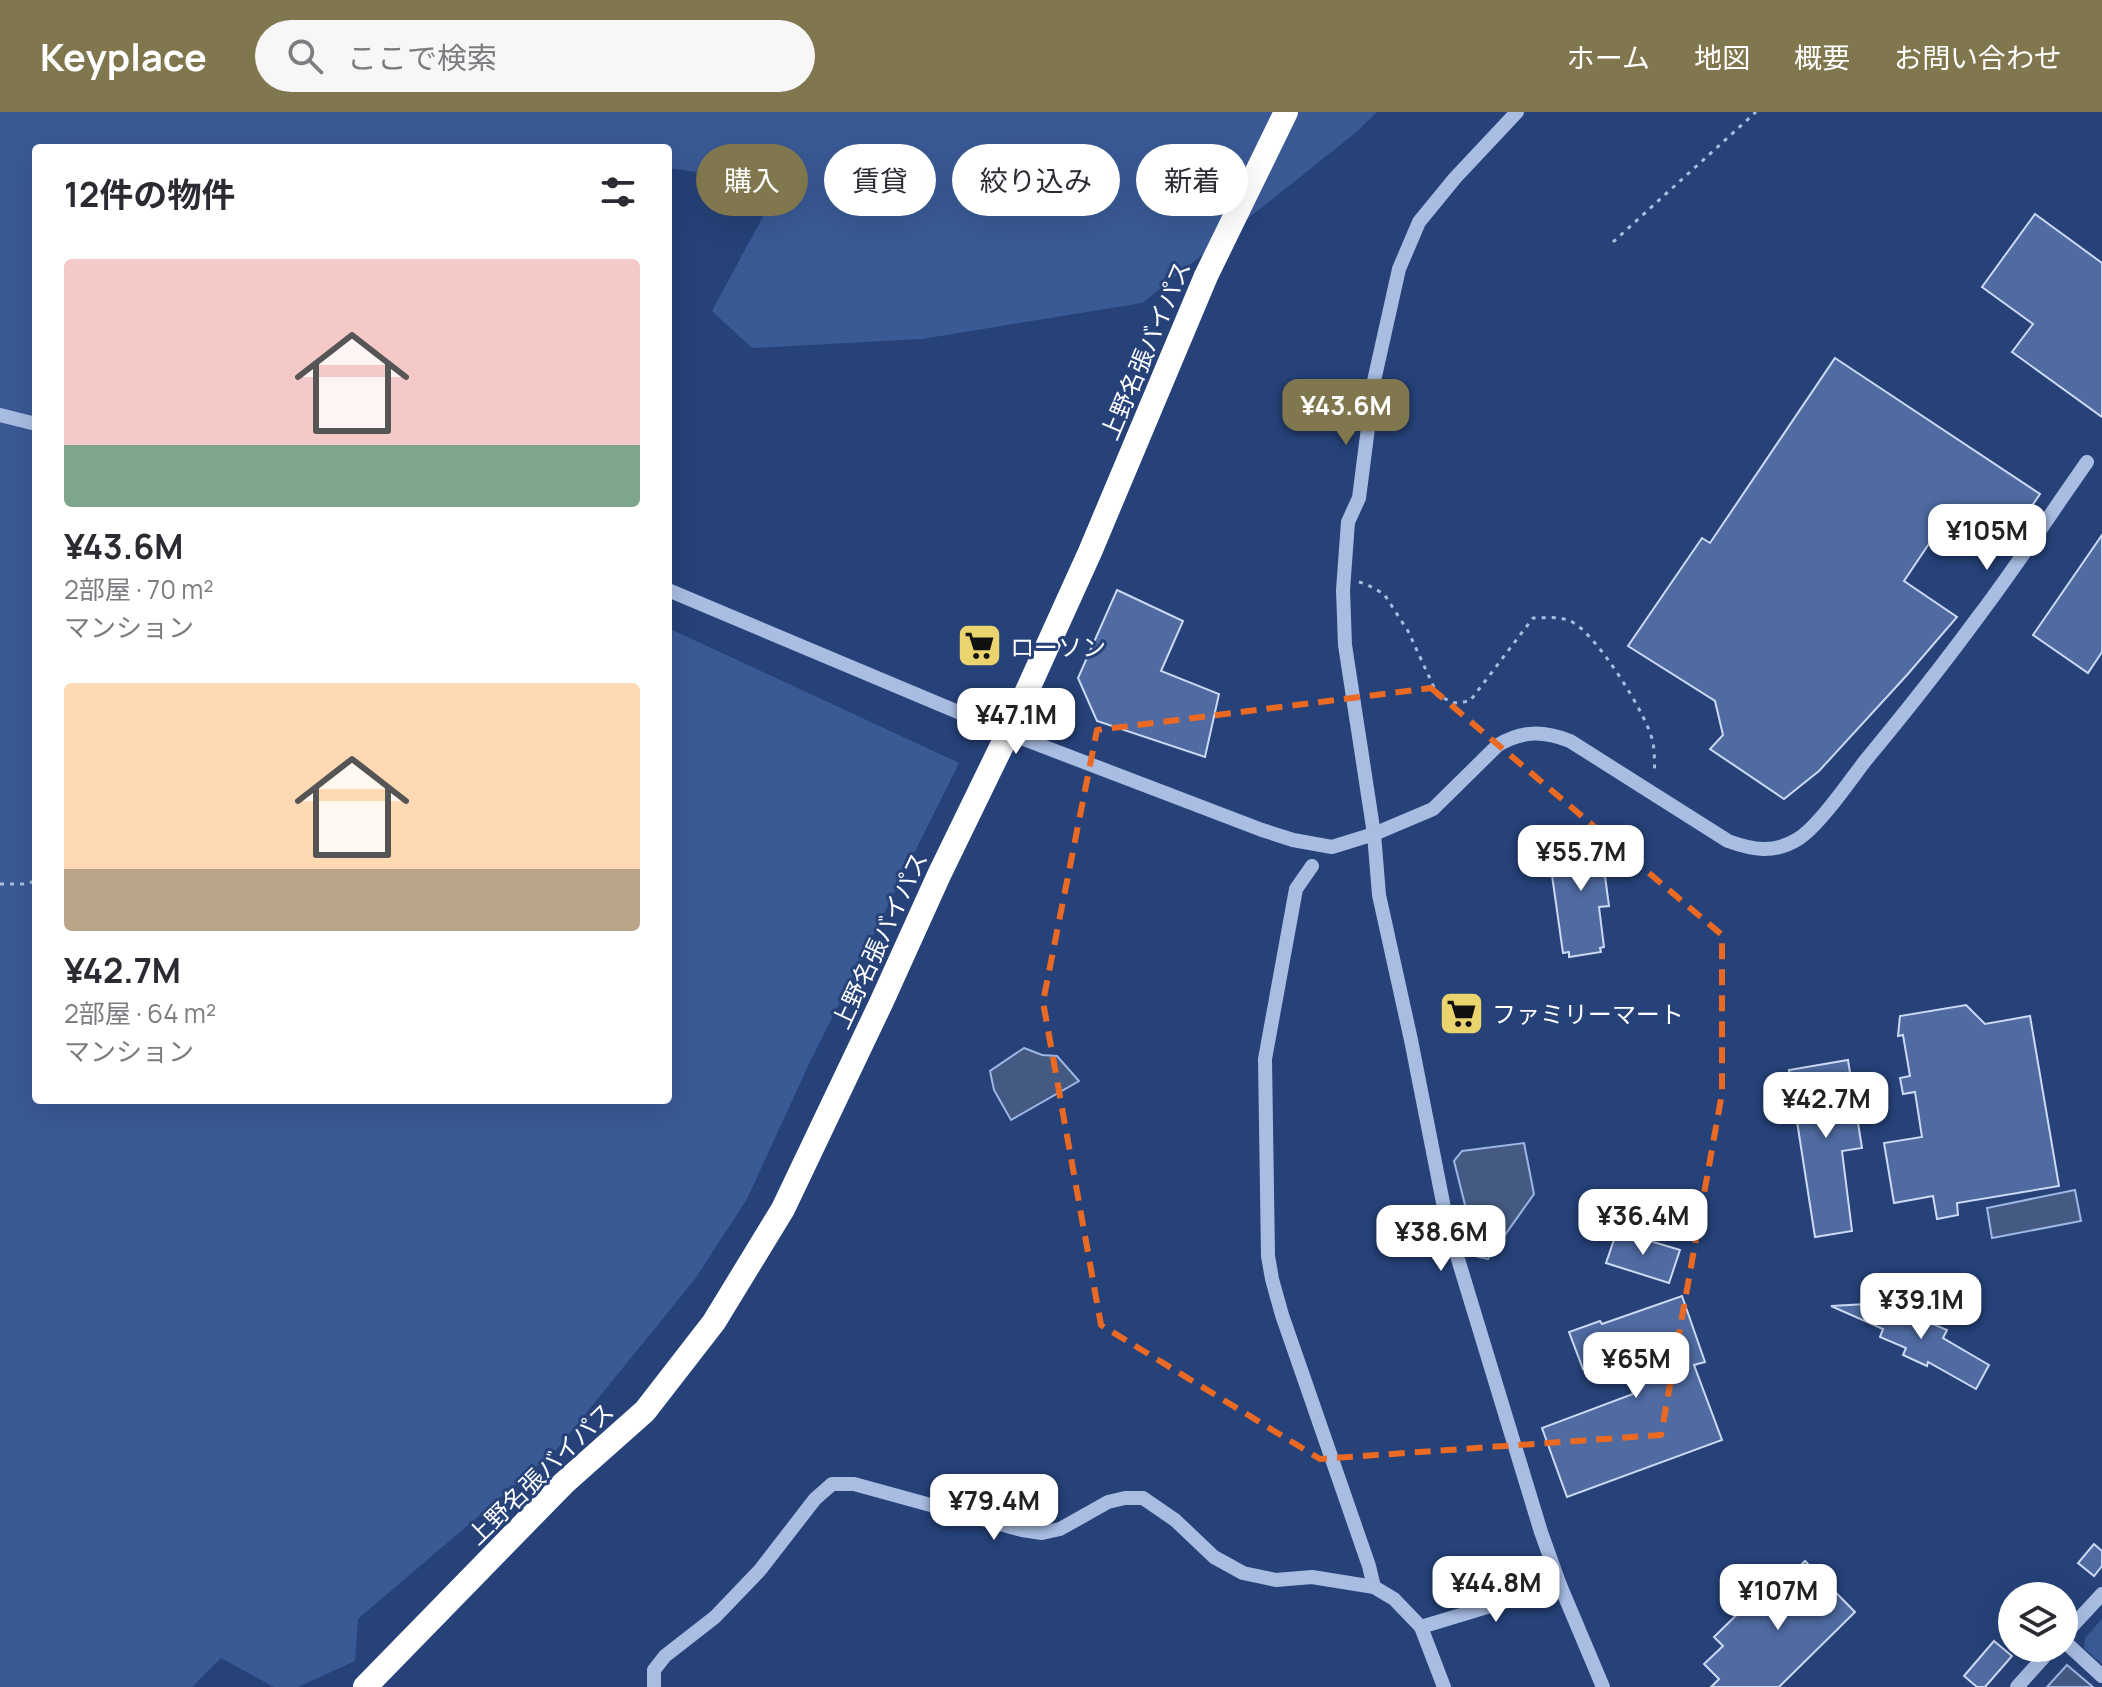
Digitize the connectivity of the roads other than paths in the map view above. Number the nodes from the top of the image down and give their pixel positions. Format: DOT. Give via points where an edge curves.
graph roads {
  1 [pos="1286,112"];
  2 [pos="1517,112"];
  3 [pos="0,415"];
  4 [pos="32,423"];
  5 [pos="2087,462"];
  6 [pos="672,592"];
  7 [pos="1008,733"];
  8 [pos="1374,834"];
  9 [pos="1312,866"];
  10 [pos="1560,1585"];
  11 [pos="1374,1587"];
  12 [pos="2102,1594"];
  13 [pos="2078,1620"];
  14 [pos="1421,1627"];
  15 [pos="2078,1654"];
  16 [pos="2039,1662"];
  17 [pos="2102,1676"];
  18 [pos="365,1687"];
  19 [pos="654,1687"];
  20 [pos="1444,1687"];
  21 [pos="1603,1687"];
  22 [pos="2017,1687"];
  1 -- 7 [label="highway, 上野名張バイパス" via="1206,276"];
  2 -- 8 [label="street" via="1419,222 1399,269 1374,381 1359,498 1348,522 1344,578 1345,645"];
  3 -- 4 [label="street"];
  5 -- 8 [label="street" via="1980,615 1799,839 1771,850 1728,841 1570,741 1541,732 1511,737 1433,809"];
  6 -- 7 [label="street"];
  7 -- 8 [label="street" via="1293,840 1332,847"];
  7 -- 18 [label="highway, 上野名張バイパス" via="783,1209 714,1322 645,1411 564,1483"];
  8 -- 10 [label="street" via="1379,895 1447,1223"];
  9 -- 11 [label="street" via="1296,889 1265,1059 1268,1256 1282,1315"];
  10 -- 14 [label="street"];
  10 -- 21 [label="street"];
  11 -- 14 [label="street"];
  11 -- 19 [label="street" via="1243,1573 1214,1557 1143,1498 1108,1502 1060,1529 1042,1533 854,1484 832,1484 715,1617 665,1656 654,1670"];
  12 -- 13 [label="street"];
  14 -- 20 [label="street"];
  15 -- 17 [label="street"];
  16 -- 22 [label="street"];
}
